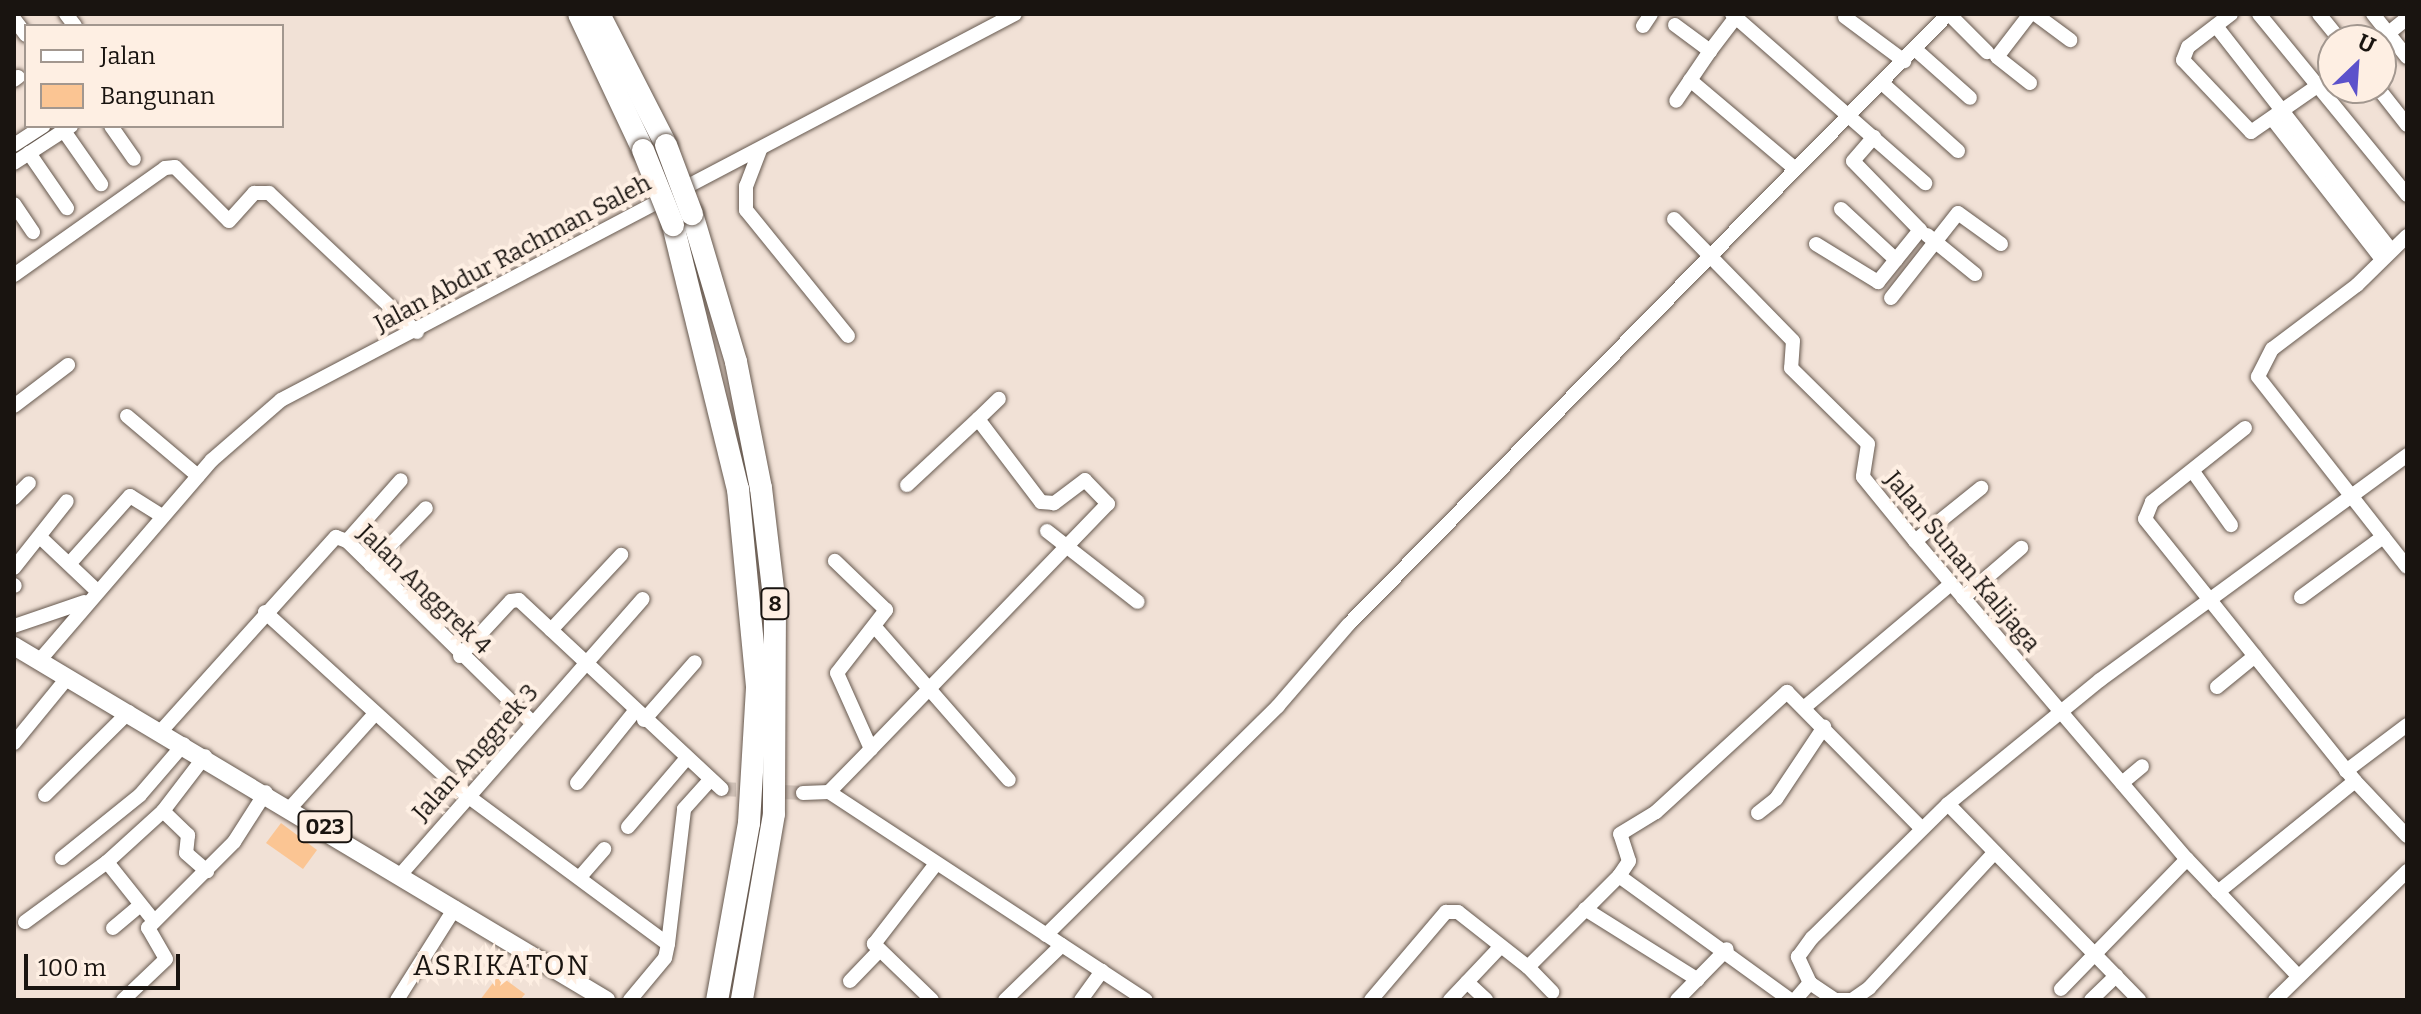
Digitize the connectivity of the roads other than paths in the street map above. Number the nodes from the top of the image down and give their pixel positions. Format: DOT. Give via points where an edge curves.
graph roads {
  1 [pos="579,14"];
  2 [pos="599,14"];
  3 [pos="1015,14"];
  4 [pos="1949,14"];
  5 [pos="2032,14"];
  6 [pos="2231,14"];
  7 [pos="2259,14"];
  8 [pos="1734,16"];
  9 [pos="1845,17"];
  10 [pos="1675,25"];
  11 [pos="2216,26"];
  12 [pos="2070,40"];
  13 [pos="1916,50"];
  14 [pos="1710,51"];
  15 [pos="1987,52"];
  16 [pos="1904,61"];
  17 [pos="1690,80"];
  18 [pos="1882,83"];
  19 [pos="2030,83"];
  20 [pos="2317,86"];
  21 [pos="1970,98"];
  22 [pos="1676,101"];
  23 [pos="2332,104"];
  24 [pos="2391,104"];
  25 [pos="1851,116"];
  26 [pos="2280,116"];
  27 [pos="2407,125"];
  28 [pos="40,128"];
  29 [pos="68,128"];
  30 [pos="112,128"];
  31 [pos="1874,137"];
  32 [pos="14,145"];
  33 [pos="760,150"];
  34 [pos="1958,151"];
  35 [pos="29,153"];
  36 [pos="134,159"];
  37 [pos="14,163"];
  38 [pos="1793,167"];
  39 [pos="1925,183"];
  40 [pos="101,184"];
  41 [pos="2407,195"];
  42 [pos="14,204"];
  43 [pos="67,208"];
  44 [pos="1841,209"];
  45 [pos="1674,219"];
  46 [pos="682,220"];
  47 [pos="1920,230"];
  48 [pos="33,232"];
  49 [pos="2407,236"];
  50 [pos="1934,241"];
  51 [pos="1816,244"];
  52 [pos="2001,244"];
  53 [pos="2385,253"];
  54 [pos="1708,259"];
  55 [pos="1896,260"];
  56 [pos="1975,274"];
  57 [pos="14,275"];
  58 [pos="1891,298"];
  59 [pos="417,332"];
  60 [pos="848,336"];
  61 [pos="68,365"];
  62 [pos="999,399"];
  63 [pos="14,406"];
  64 [pos="127,416"];
  65 [pos="978,419"];
  66 [pos="2245,428"];
  67 [pos="2407,455"];
  68 [pos="2194,473"];
  69 [pos="198,476"];
  70 [pos="401,480"];
  71 [pos="29,483"];
  72 [pos="907,485"];
  73 [pos="1981,488"];
  74 [pos="2351,496"];
  75 [pos="14,498"];
  76 [pos="67,501"];
  77 [pos="426,508"];
  78 [pos="162,516"];
  79 [pos="2231,525"];
  80 [pos="1047,531"];
  81 [pos="40,537"];
  82 [pos="2383,537"];
  83 [pos="347,541"];
  84 [pos="1915,541"];
  85 [pos="2021,548"];
  86 [pos="1065,549"];
  87 [pos="621,555"];
  88 [pos="835,561"];
  89 [pos="70,563"];
  90 [pos="371,565"];
  91 [pos="2407,567"];
  92 [pos="14,568"];
  93 [pos="1951,584"];
  94 [pos="96,590"];
  95 [pos="2301,597"];
  96 [pos="1963,598"];
  97 [pos="643,599"];
  98 [pos="2208,600"];
  99 [pos="84,602"];
  100 [pos="1138,602"];
  101 [pos="265,612"];
  102 [pos="14,626"];
  103 [pos="875,627"];
  104 [pos="551,630"];
  105 [pos="14,646"];
  106 [pos="460,656"];
  107 [pos="2255,656"];
  108 [pos="39,661"];
  109 [pos="695,662"];
  110 [pos="586,665"];
  111 [pos="68,677"];
  112 [pos="2217,687"];
  113 [pos="928,689"];
  114 [pos="1806,706"];
  115 [pos="129,712"];
  116 [pos="2059,712"];
  117 [pos="640,715"];
  118 [pos="373,716"];
  119 [pos="531,721"];
  120 [pos="2407,725"];
  121 [pos="1824,727"];
  122 [pos="162,730"];
  123 [pos="14,743"];
  124 [pos="184,744"];
  125 [pos="871,749"];
  126 [pos="205,756"];
  127 [pos="686,759"];
  128 [pos="2142,766"];
  129 [pos="2351,776"];
  130 [pos="1009,780"];
  131 [pos="577,783"];
  132 [pos="2122,783"];
  133 [pos="266,792"];
  134 [pos="829,792"];
  135 [pos="803,793"];
  136 [pos="465,794"];
  137 [pos="45,795"];
  138 [pos="1948,804"];
  139 [pos="291,807"];
  140 [pos="163,811"];
  141 [pos="1758,813"];
  142 [pos="628,827"];
  143 [pos="1921,828"];
  144 [pos="2407,836"];
  145 [pos="604,849"];
  146 [pos="1993,854"];
  147 [pos="62,858"];
  148 [pos="2187,859"];
  149 [pos="107,862"];
  150 [pos="935,865"];
  151 [pos="207,871"];
  152 [pos="2407,871"];
  153 [pos="401,874"];
  154 [pos="1619,876"];
  155 [pos="580,877"];
  156 [pos="2218,892"];
  157 [pos="140,905"];
  158 [pos="455,908"];
  159 [pos="1585,909"];
  160 [pos="29,919"];
  161 [pos="154,921"];
  162 [pos="113,928"];
  163 [pos="1046,935"];
  164 [pos="668,944"];
  165 [pos="1062,945"];
  166 [pos="1501,946"];
  167 [pos="1727,949"];
  168 [pos="878,952"];
  169 [pos="2094,954"];
  170 [pos="1528,967"];
  171 [pos="1102,971"];
  172 [pos="2116,976"];
  173 [pos="2298,976"];
  174 [pos="1698,980"];
  175 [pos="850,981"];
  176 [pos="1467,982"];
  177 [pos="1810,983"];
  178 [pos="2061,989"];
  179 [pos="1552,992"];
  180 [pos="123,1000"];
  181 [pos="397,1000"];
  182 [pos="606,1000"];
  183 [pos="630,1000"];
  184 [pos="717,1000"];
  185 [pos="742,1000"];
  186 [pos="932,1000"];
  187 [pos="1005,1000"];
  188 [pos="1081,1000"];
  189 [pos="1146,1000"];
  190 [pos="1371,1000"];
  191 [pos="1450,1000"];
  192 [pos="1486,1000"];
  193 [pos="1677,1000"];
  194 [pos="1792,1000"];
  195 [pos="1835,1000"];
  196 [pos="2091,1000"];
  197 [pos="2139,1000"];
  198 [pos="2275,1000"];
  1 -- 46 [label="highway, 8, bridge"];
  2 -- 46 [label="highway, 8, bridge" via="666,145"];
  3 -- 33 [label="street, Jalan Abdur Rachman Saleh"];
  4 -- 13 [label="street"];
  4 -- 15 [label="street"];
  5 -- 12 [label="street"];
  5 -- 19 [label="street" via="1997,57"];
  6 -- 11 [label="street"];
  7 -- 20 [label="street"];
  8 -- 14 [label="street"];
  8 -- 25 [label="street"];
  9 -- 16 [label="street"];
  10 -- 14 [label="street"];
  11 -- 26 [label="street"];
  11 -- 26 [label="street" via="2184,53 2189,69 2246,128 2258,132"];
  13 -- 16 [label="street"];
  13 -- 21 [label="street"];
  14 -- 17 [label="street"];
  16 -- 18 [label="street"];
  17 -- 22 [label="street"];
  17 -- 38 [label="street"];
  18 -- 25 [label="street"];
  18 -- 34 [label="street"];
  20 -- 26 [label="street"];
  23 -- 41 [label="street"];
  24 -- 27 [label="street"];
  25 -- 31 [label="street"];
  25 -- 38 [label="street"];
  26 -- 53 [label="street"];
  28 -- 32 [label="street"];
  29 -- 35 [label="street"];
  29 -- 40 [label="street"];
  30 -- 36 [label="street"];
  31 -- 39 [label="street"];
  31 -- 47 [label="street" via="1853,161"];
  33 -- 59 [label="street, Jalan Abdur Rachman Saleh"];
  33 -- 60 [label="street" via="746,186 746,210"];
  35 -- 37 [label="street"];
  35 -- 43 [label="street"];
  38 -- 54 [label="street"];
  42 -- 48 [label="street"];
  44 -- 55 [label="street"];
  45 -- 54 [label="street"];
  46 -- 184 [label="highway, 8" via="738,489 757,688 749,823"];
  46 -- 185 [label="highway, 8" via="736,362 761,488 775,606 774,814"];
  47 -- 50 [label="street"];
  47 -- 55 [label="street"];
  49 -- 53 [label="street"];
  50 -- 52 [label="street" via="1961,213"];
  50 -- 56 [label="street"];
  50 -- 58 [label="street"];
  51 -- 55 [label="street" via="1869,281 1884,278"];
  53 -- 74 [label="street" via="2357,285 2272,349 2258,377"];
  54 -- 84 [label="street, Jalan Sunan Kalijaga" via="1793,341 1791,368 1868,444 1863,477"];
  54 -- 163 [label="street" via="1348,625 1278,706"];
  57 -- 59 [label="street" via="165,168 175,167 229,221 254,193 269,193"];
  59 -- 69 [label="street, Jalan Abdur Rachman Saleh" via="281,400"];
  61 -- 63 [label="street"];
  62 -- 65 [label="street"];
  64 -- 69 [label="street"];
  65 -- 72 [label="street"];
  65 -- 86 [label="street" via="1041,502 1054,503 1085,480 1106,497 1105,508"];
  66 -- 68 [label="street"];
  67 -- 74 [label="street"];
  68 -- 79 [label="street"];
  68 -- 98 [label="street" via="2152,502 2145,519"];
  69 -- 78 [label="street, Jalan Abdur Rachman Saleh"];
  70 -- 83 [label="street"];
  71 -- 75 [label="street"];
  73 -- 84 [label="street"];
  74 -- 82 [label="street"];
  74 -- 98 [label="street"];
  76 -- 81 [label="street"];
  77 -- 90 [label="street"];
  78 -- 89 [label="street" via="130,496"];
  78 -- 94 [label="street, Jalan Abdur Rachman Saleh"];
  80 -- 86 [label="street"];
  81 -- 89 [label="street"];
  81 -- 92 [label="street"];
  82 -- 91 [label="street"];
  82 -- 95 [label="street"];
  83 -- 90 [label="street, Jalan Anggrek 4"];
  83 -- 101 [label="street, Jalan Anggrek 4" via="332,539"];
  84 -- 93 [label="street, Jalan Sunan Kalijaga"];
  85 -- 96 [label="street"];
  86 -- 100 [label="street"];
  86 -- 113 [label="street"];
  87 -- 104 [label="street"];
  88 -- 103 [label="street" via="886,610"];
  89 -- 94 [label="street"];
  90 -- 106 [label="street, Jalan Anggrek 4"];
  93 -- 96 [label="street, Jalan Sunan Kalijaga"];
  93 -- 114 [label="street"];
  94 -- 99 [label="street, Jalan Abdur Rachman Saleh"];
  96 -- 116 [label="street, Jalan Sunan Kalijaga"];
  97 -- 110 [label="street, Jalan Anggrek 3"];
  98 -- 107 [label="street"];
  98 -- 116 [label="street"];
  99 -- 102 [label="street, Jalan Abdur Rachman Saleh"];
  99 -- 108 [label="street, Jalan Abdur Rachman Saleh"];
  101 -- 118 [label="street"];
  101 -- 122 [label="street, Jalan Anggrek 4"];
  103 -- 113 [label="street"];
  103 -- 125 [label="street" via="837,673"];
  104 -- 106 [label="street" via="516,599"];
  104 -- 110 [label="street"];
  105 -- 108 [label="main road, 023"];
  106 -- 119 [label="street, Jalan Anggrek 4"];
  107 -- 112 [label="street"];
  107 -- 129 [label="street"];
  108 -- 111 [label="main road, 023"];
  109 -- 117 [label="street"];
  110 -- 117 [label="street"];
  110 -- 119 [label="street, Jalan Anggrek 3"];
  111 -- 115 [label="main road, 023"];
  111 -- 123 [label="street"];
  113 -- 125 [label="street"];
  113 -- 130 [label="street"];
  114 -- 121 [label="street"];
  114 -- 154 [label="street" via="1791,692 1778,697 1656,812 1620,834 1629,861"];
  115 -- 122 [label="main road, 023"];
  115 -- 137 [label="street"];
  116 -- 132 [label="street, Jalan Sunan Kalijaga"];
  116 -- 138 [label="street"];
  117 -- 127 [label="street"];
  117 -- 131 [label="street"];
  118 -- 136 [label="street"];
  118 -- 139 [label="street"];
  119 -- 136 [label="street, Jalan Anggrek 3"];
  120 -- 129 [label="street"];
  121 -- 141 [label="street" via="1776,799"];
  121 -- 143 [label="street"];
  122 -- 124 [label="main road, 023"];
  124 -- 126 [label="main road, 023"];
  124 -- 147 [label="street" via="140,795"];
  125 -- 134 [label="street"];
  126 -- 133 [label="main road, 023"];
  126 -- 140 [label="street"];
  127 -- 142 [label="street"];
  127 -- 164 [label="street" via="716,785 684,809"];
  128 -- 132 [label="street"];
  129 -- 144 [label="street"];
  129 -- 156 [label="street"];
  132 -- 148 [label="street, Jalan Sunan Kalijaga"];
  133 -- 139 [label="main road, 023"];
  133 -- 151 [label="street"];
  134 -- 135 [label="street"];
  134 -- 150 [label="street"];
  136 -- 153 [label="street, Jalan Anggrek 3"];
  136 -- 155 [label="street"];
  138 -- 143 [label="street"];
  138 -- 146 [label="street"];
  139 -- 153 [label="main road, 023"];
  140 -- 149 [label="street"];
  140 -- 151 [label="street" via="188,835 186,853"];
  143 -- 177 [label="street" via="1798,957"];
  145 -- 155 [label="street"];
  146 -- 169 [label="street"];
  146 -- 195 [label="street" via="1869,988 1852,1000"];
  148 -- 156 [label="street, Jalan Sunan Kalijaga"];
  148 -- 169 [label="street"];
  149 -- 157 [label="street"];
  149 -- 160 [label="street"];
  150 -- 163 [label="street"];
  150 -- 168 [label="street" via="876,937"];
  151 -- 161 [label="street"];
  152 -- 173 [label="street"];
  153 -- 158 [label="main road, 023"];
  154 -- 159 [label="street"];
  154 -- 167 [label="street"];
  155 -- 164 [label="street"];
  156 -- 173 [label="street, Jalan Sunan Kalijaga"];
  157 -- 161 [label="street"];
  157 -- 162 [label="street"];
  158 -- 181 [label="street"];
  158 -- 182 [label="main road, 023"];
  159 -- 170 [label="street"];
  159 -- 174 [label="street"];
  161 -- 180 [label="street" via="147,930 166,959"];
  163 -- 165 [label="street"];
  164 -- 183 [label="street" via="665,958"];
  165 -- 171 [label="street"];
  165 -- 187 [label="street"];
  166 -- 170 [label="street"];
  166 -- 176 [label="street"];
  166 -- 190 [label="street" via="1458,912 1446,912"];
  167 -- 174 [label="street"];
  167 -- 194 [label="street"];
  168 -- 175 [label="street"];
  168 -- 186 [label="street"];
  169 -- 172 [label="street"];
  169 -- 178 [label="street"];
  170 -- 179 [label="street"];
  171 -- 188 [label="street"];
  171 -- 189 [label="street"];
  172 -- 196 [label="street"];
  172 -- 197 [label="street"];
  173 -- 198 [label="street"];
  174 -- 193 [label="street"];
  176 -- 191 [label="street"];
  176 -- 192 [label="street"];
  177 -- 194 [label="street"];
  177 -- 195 [label="street"];
}
